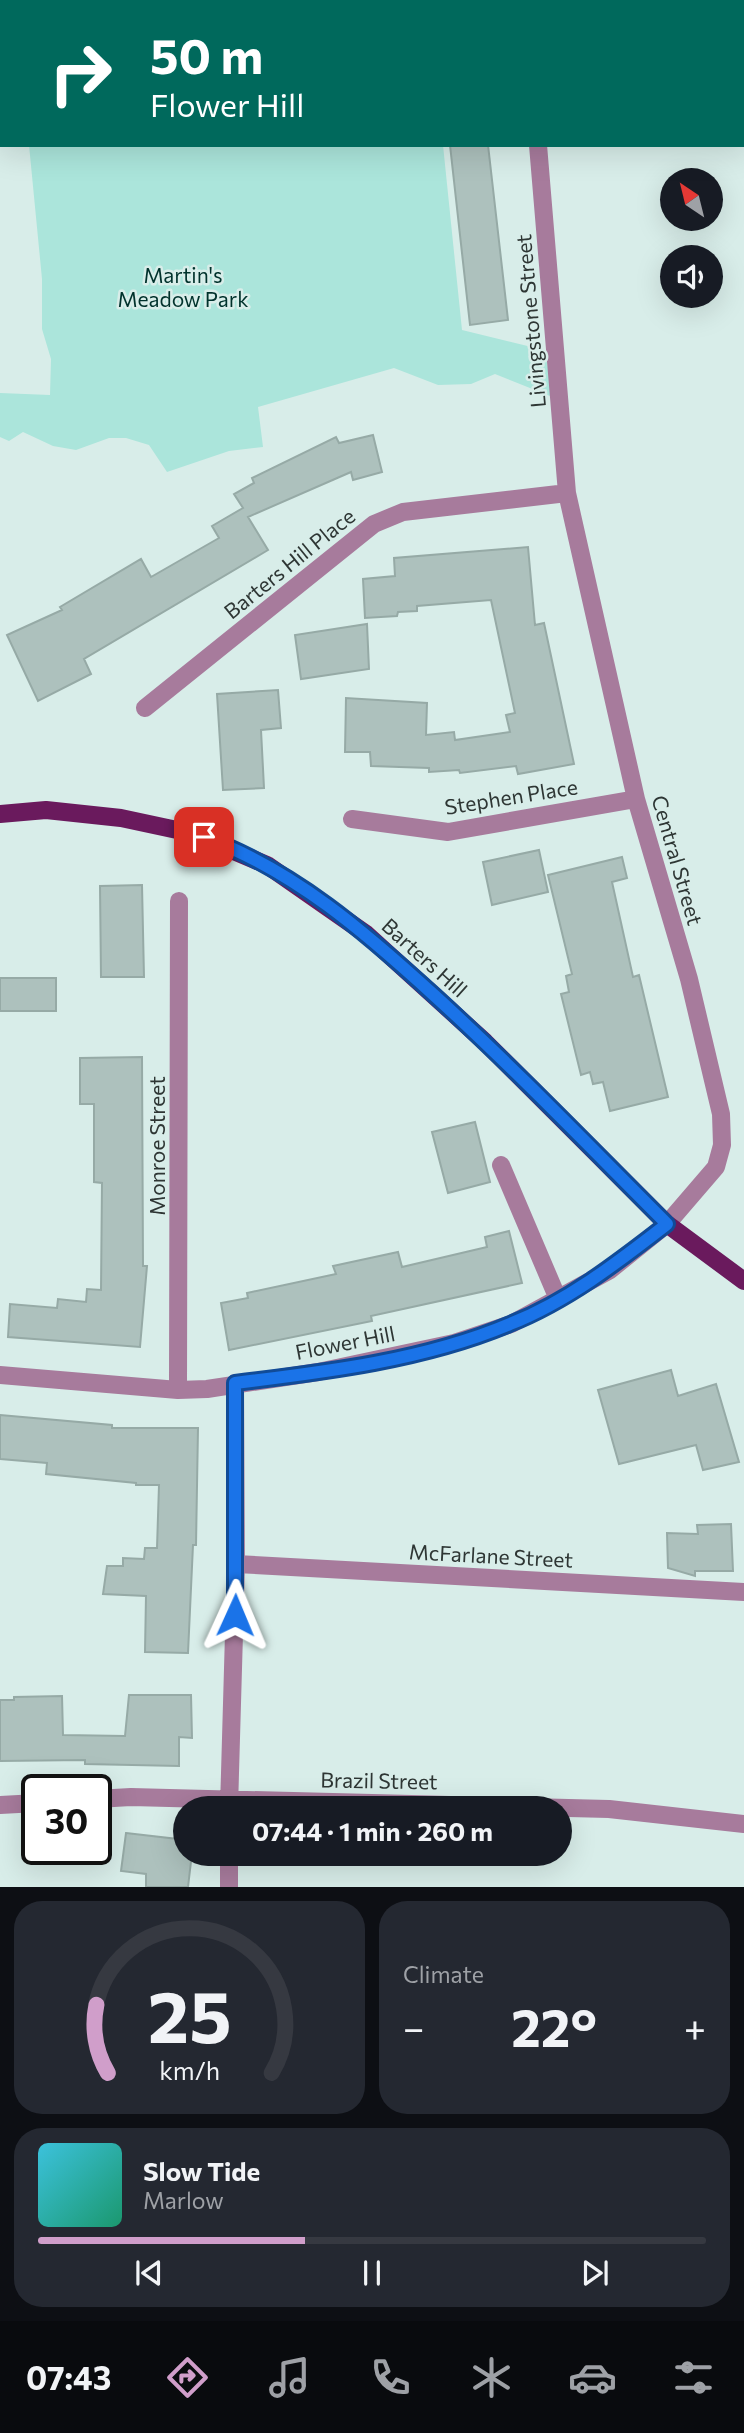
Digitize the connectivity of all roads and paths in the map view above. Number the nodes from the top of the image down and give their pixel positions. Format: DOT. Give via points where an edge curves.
graph roads {
  1 [pos="538,147"];
  2 [pos="567,493"];
  3 [pos="145,708"];
  4 [pos="636,799"];
  5 [pos="0,814"];
  6 [pos="352,819"];
  7 [pos="179,901"];
  8 [pos="501,1165"];
  9 [pos="667,1224"];
  10 [pos="744,1281"];
  11 [pos="558,1299"];
  12 [pos="0,1375"];
  13 [pos="235,1383"];
  14 [pos="178,1390"];
  15 [pos="236,1563"];
  16 [pos="744,1592"];
  17 [pos="229,1796"];
  18 [pos="112,1800"];
  19 [pos="173,1802"];
  20 [pos="21,1803"];
  21 [pos="0,1805"];
  22 [pos="572,1809"];
  23 [pos="744,1824"];
  24 [pos="229,1866"];
  25 [pos="229,1887"];
  1 -- 2 [label="street, Livingstone Street"];
  2 -- 3 [label="street, Barters Hill Place" via="404,512 374,524"];
  2 -- 4 [label="street, Central Street"];
  4 -- 6 [label="street, Stephen Place" via="448,832"];
  4 -- 9 [label="street, Central Street" via="690,979 721,1114 722,1146 716,1167"];
  5 -- 9 [label="main road, Barters Hill" via="46,810 121,818 191,833 267,865 366,934 485,1042"];
  7 -- 14 [label="street, Monroe Street"];
  8 -- 11 [label="street"];
  9 -- 10 [label="main road, Barters Hill"];
  9 -- 11 [label="street, Flower Hill" via="610,1270"];
  11 -- 13 [label="street, Flower Hill" via="511,1324 454,1343 318,1372"];
  12 -- 14 [label="street, Flower Hill"];
  13 -- 14 [label="street, Flower Hill"];
  13 -- 15 [label="street"];
  15 -- 16 [label="street, McFarlane Street"];
  15 -- 17 [label="street"];
  18 -- 19 [label="street, Brazil Street"];
  20 -- 21 [label="street"];
  22 -- 23 [label="street, Brazil Street"];
  24 -- 25 [label="street"];
}
